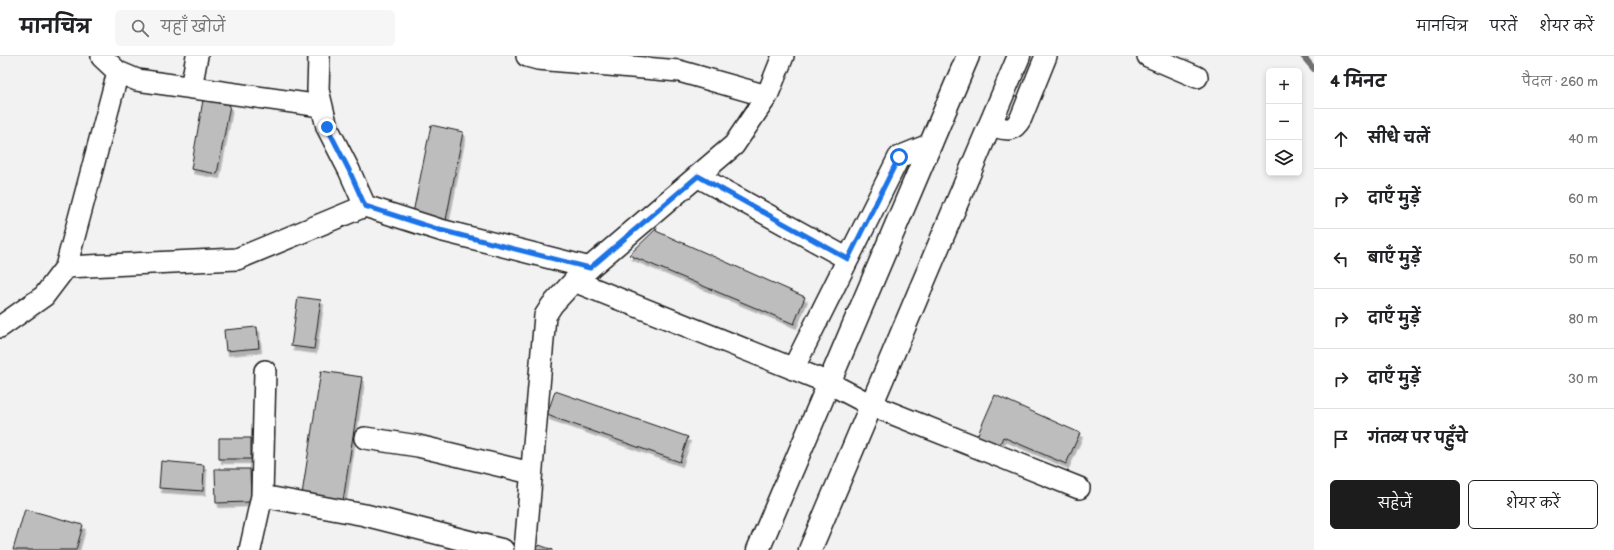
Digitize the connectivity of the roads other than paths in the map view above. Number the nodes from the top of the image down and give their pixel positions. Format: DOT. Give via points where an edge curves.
graph roads {
  1 [pos="102,56"];
  2 [pos="197,56"];
  3 [pos="320,56"];
  4 [pos="527,56"];
  5 [pos="783,56"];
  6 [pos="968,56"];
  7 [pos="1019,56"];
  8 [pos="1046,56"];
  9 [pos="1148,56"];
  10 [pos="118,72"];
  11 [pos="1197,77"];
  12 [pos="191,88"];
  13 [pos="767,96"];
  14 [pos="322,106"];
  15 [pos="990,125"];
  16 [pos="931,144"];
  17 [pos="698,176"];
  18 [pos="365,206"];
  19 [pos="848,259"];
  20 [pos="66,267"];
  21 [pos="590,268"];
  22 [pos="574,281"];
  23 [pos="0,327"];
  24 [pos="793,369"];
  25 [pos="265,371"];
  26 [pos="829,383"];
  27 [pos="871,404"];
  28 [pos="365,438"];
  29 [pos="531,472"];
  30 [pos="1079,488"];
  31 [pos="262,496"];
  32 [pos="250,550"];
  33 [pos="503,550"];
  34 [pos="525,550"];
  35 [pos="758,550"];
  36 [pos="810,550"];
  1 -- 10 [label="street"];
  2 -- 12 [label="street"];
  3 -- 14 [label="street" via="318,90"];
  4 -- 13 [label="street" via="679,70"];
  5 -- 13 [label="street"];
  6 -- 16 [label="main road"];
  7 -- 15 [label="main road"];
  8 -- 15 [label="street" via="1016,126 1008,129"];
  9 -- 11 [label="street"];
  10 -- 12 [label="street" via="137,80"];
  10 -- 20 [label="street"];
  12 -- 14 [label="street"];
  13 -- 17 [label="street" via="734,145"];
  14 -- 18 [label="street" via="327,127"];
  15 -- 27 [label="main road"];
  16 -- 19 [label="street" via="899,157"];
  16 -- 26 [label="main road"];
  17 -- 19 [label="street"];
  17 -- 21 [label="street"];
  18 -- 20 [label="street" via="237,259"];
  18 -- 21 [label="street" via="440,230"];
  19 -- 24 [label="street"];
  20 -- 23 [label="street" via="44,296"];
  21 -- 22 [label="street"];
  22 -- 24 [label="street"];
  22 -- 29 [label="street" via="545,316"];
  24 -- 26 [label="street"];
  25 -- 31 [label="street"];
  26 -- 27 [label="street"];
  26 -- 35 [label="main road"];
  27 -- 30 [label="street"];
  27 -- 36 [label="main road"];
  28 -- 29 [label="street" via="418,446"];
  29 -- 34 [label="street"];
  31 -- 32 [label="street"];
  31 -- 33 [label="street" via="365,515"];
}
